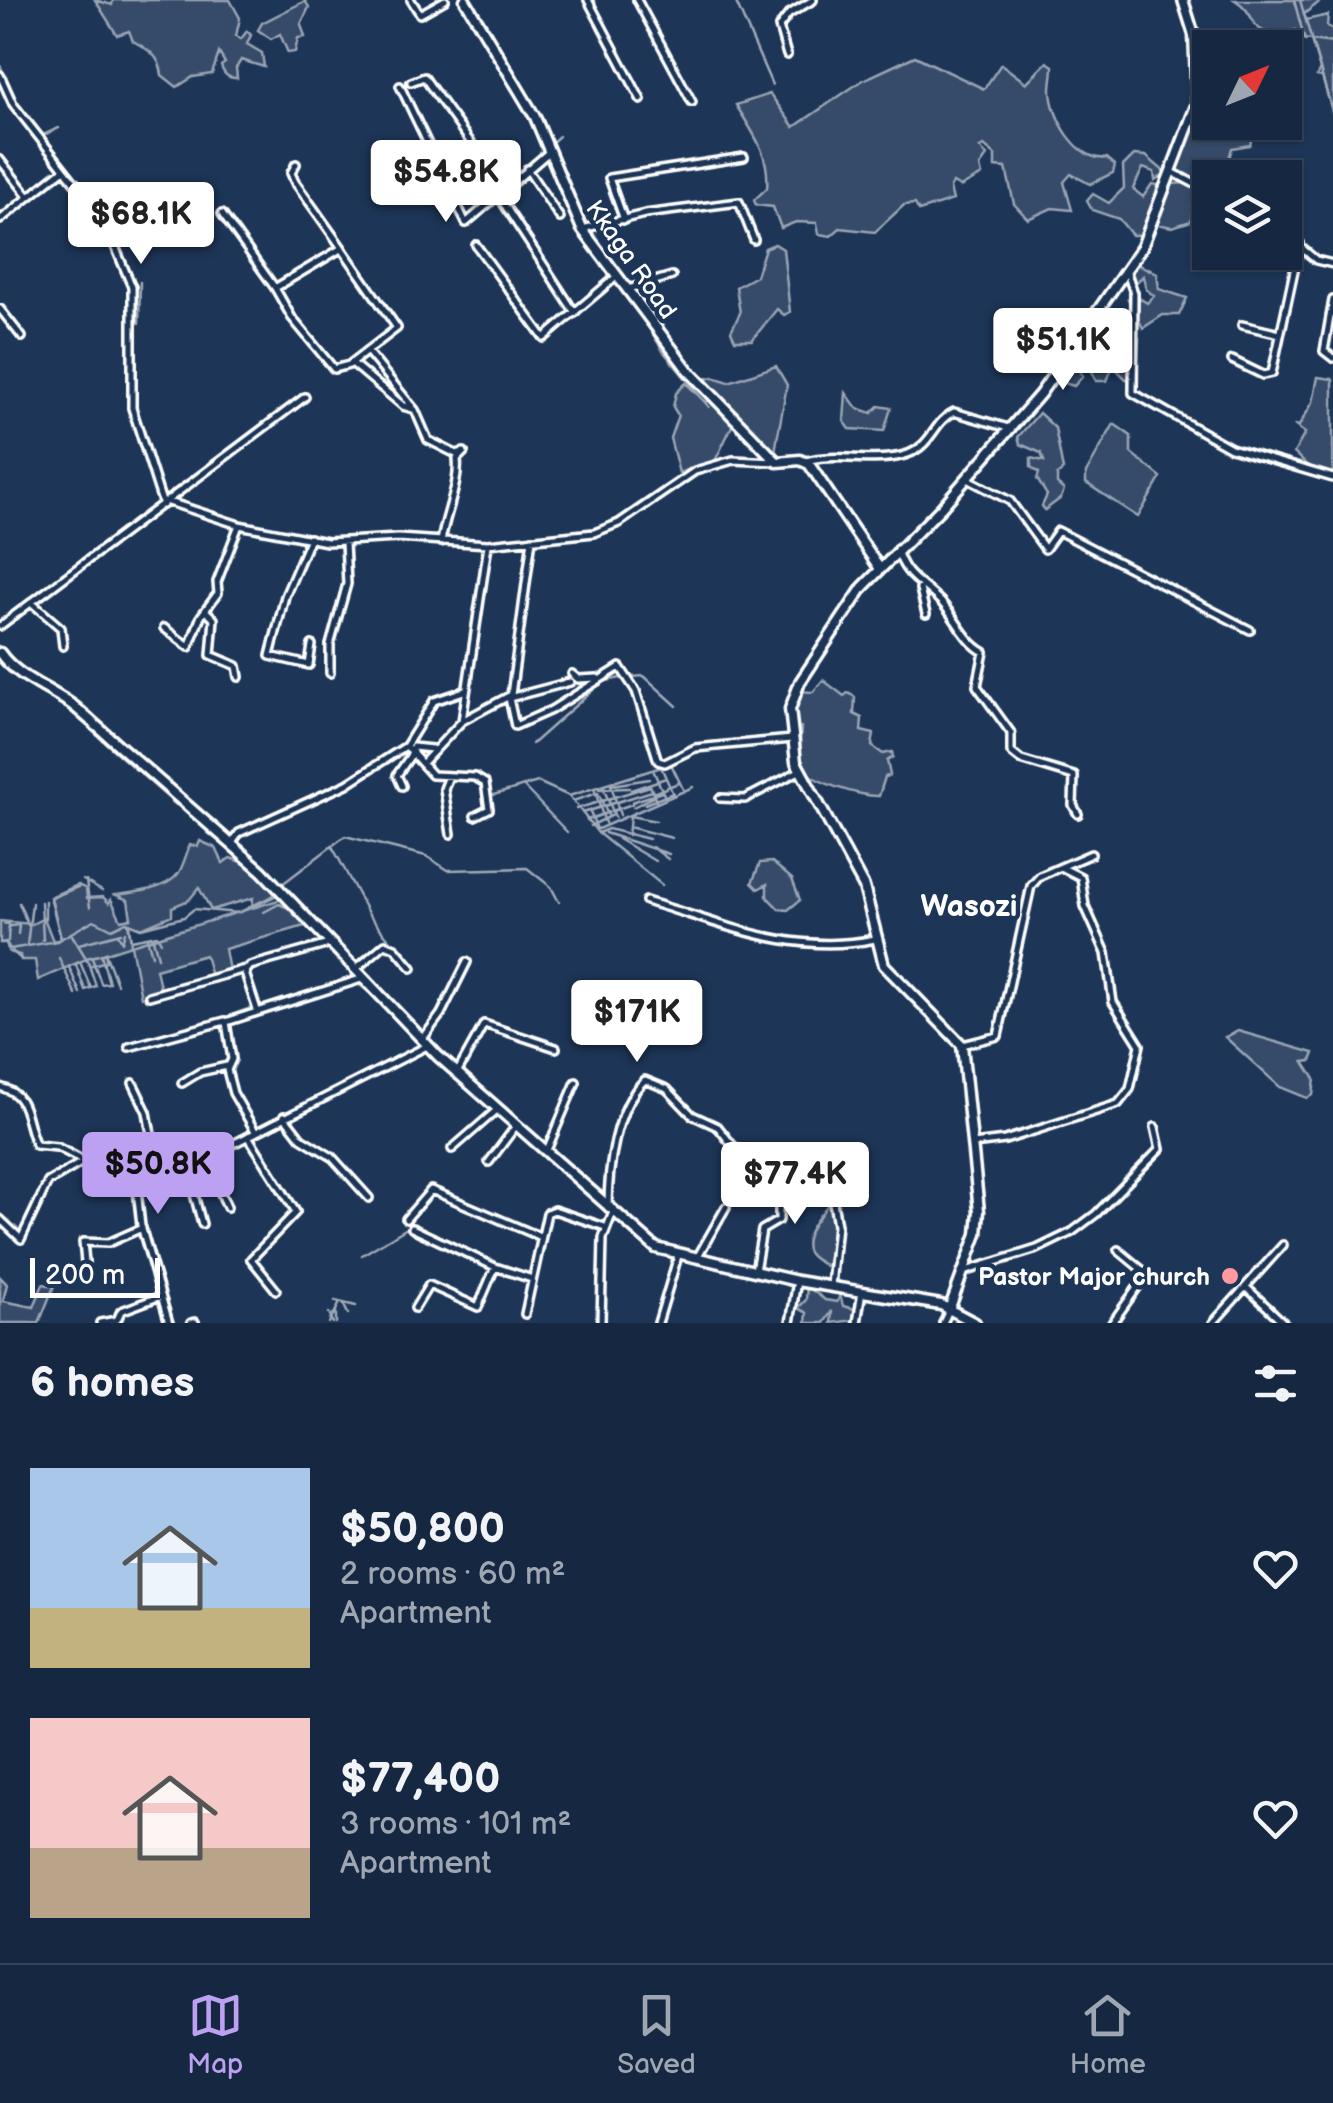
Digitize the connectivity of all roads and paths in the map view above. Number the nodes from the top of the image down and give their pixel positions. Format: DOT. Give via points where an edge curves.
graph roads {
  1 [pos="411,0"];
  2 [pos="445,0"];
  3 [pos="465,0"];
  4 [pos="588,0"];
  5 [pos="637,0"];
  6 [pos="812,0"];
  7 [pos="1183,0"];
  8 [pos="787,55"];
  9 [pos="0,75"];
  10 [pos="411,82"];
  11 [pos="400,86"];
  12 [pos="641,100"];
  13 [pos="692,102"];
  14 [pos="549,152"];
  15 [pos="744,157"];
  16 [pos="0,160"];
  17 [pos="296,164"];
  18 [pos="65,168"];
  19 [pos="527,169"];
  20 [pos="1172,172"];
  21 [pos="1192,183"];
  22 [pos="499,194"];
  23 [pos="30,198"];
  24 [pos="222,214"];
  25 [pos="560,218"];
  26 [pos="0,220"];
  27 [pos="624,220"];
  28 [pos="582,229"];
  29 [pos="754,240"];
  30 [pos="476,245"];
  31 [pos="1302,246"];
  32 [pos="342,248"];
  33 [pos="1333,264"];
  34 [pos="1125,270"];
  35 [pos="1294,270"];
  36 [pos="672,276"];
  37 [pos="616,277"];
  38 [pos="274,288"];
  39 [pos="626,290"];
  40 [pos="1333,300"];
  41 [pos="0,309"];
  42 [pos="575,312"];
  43 [pos="1242,325"];
  44 [pos="1280,334"];
  45 [pos="22,337"];
  46 [pos="367,351"];
  47 [pos="1333,358"];
  48 [pos="1232,360"];
  49 [pos="352,363"];
  50 [pos="305,397"];
  51 [pos="416,410"];
  52 [pos="1008,428"];
  53 [pos="806,461"];
  54 [pos="776,462"];
  55 [pos="966,478"];
  56 [pos="1333,478"];
  57 [pos="166,504"];
  58 [pos="239,525"];
  59 [pos="310,538"];
  60 [pos="532,539"];
  61 [pos="345,542"];
  62 [pos="441,542"];
  63 [pos="488,544"];
  64 [pos="898,549"];
  65 [pos="880,569"];
  66 [pos="919,586"];
  67 [pos="32,602"];
  68 [pos="206,611"];
  69 [pos="926,614"];
  70 [pos="0,626"];
  71 [pos="164,628"];
  72 [pos="1250,630"];
  73 [pos="312,645"];
  74 [pos="63,646"];
  75 [pos="0,653"];
  76 [pos="330,673"];
  77 [pos="240,676"];
  78 [pos="598,678"];
  79 [pos="466,688"];
  80 [pos="509,698"];
  81 [pos="462,721"];
  82 [pos="792,739"];
  83 [pos="435,749"];
  84 [pos="412,750"];
  85 [pos="422,764"];
  86 [pos="801,770"];
  87 [pos="449,776"];
  88 [pos="402,786"];
  89 [pos="720,798"];
  90 [pos="1078,814"];
  91 [pos="475,816"];
  92 [pos="451,834"];
  93 [pos="231,846"];
  94 [pos="1091,854"];
  95 [pos="1061,867"];
  96 [pos="646,901"];
  97 [pos="875,939"];
  98 [pos="329,944"];
  99 [pos="467,962"];
  100 [pos="412,968"];
  101 [pos="245,970"];
  102 [pos="358,975"];
  103 [pos="149,996"];
  104 [pos="257,1010"];
  105 [pos="225,1023"];
  106 [pos="424,1043"];
  107 [pos="962,1046"];
  108 [pos="129,1047"];
  109 [pos="556,1048"];
  110 [pos="227,1066"];
  111 [pos="456,1074"];
  112 [pos="576,1082"];
  113 [pos="182,1083"];
  114 [pos="133,1084"];
  115 [pos="0,1087"];
  116 [pos="498,1109"];
  117 [pos="284,1116"];
  118 [pos="516,1126"];
  119 [pos="1154,1127"];
  120 [pos="251,1134"];
  121 [pos="972,1144"];
  122 [pos="210,1148"];
  123 [pos="452,1149"];
  124 [pos="548,1150"];
  125 [pos="182,1154"];
  126 [pos="156,1156"];
  127 [pos="756,1159"];
  128 [pos="84,1160"];
  129 [pos="134,1162"];
  130 [pos="489,1162"];
  131 [pos="829,1179"];
  132 [pos="831,1188"];
  133 [pos="369,1198"];
  134 [pos="227,1207"];
  135 [pos="726,1207"];
  136 [pos="610,1210"];
  137 [pos="0,1219"];
  138 [pos="406,1220"];
  139 [pos="202,1224"];
  140 [pos="605,1227"];
  141 [pos="142,1228"];
  142 [pos="412,1228"];
  143 [pos="540,1237"];
  144 [pos="1284,1245"];
  145 [pos="1118,1250"];
  146 [pos="678,1256"];
  147 [pos="696,1259"];
  148 [pos="85,1262"];
  149 [pos="495,1267"];
  150 [pos="755,1271"];
  151 [pos="966,1271"];
  152 [pos="532,1279"];
  153 [pos="797,1280"];
  154 [pos="832,1286"];
  155 [pos="1246,1288"];
  156 [pos="276,1290"];
  157 [pos="862,1291"];
  158 [pos="161,1296"];
  159 [pos="415,1308"];
  160 [pos="949,1310"];
  161 [pos="525,1314"];
  162 [pos="100,1323"];
  163 [pos="169,1323"];
  164 [pos="601,1323"];
  165 [pos="658,1323"];
  166 [pos="790,1323"];
  167 [pos="857,1323"];
  168 [pos="944,1323"];
  169 [pos="976,1323"];
  170 [pos="1112,1323"];
  171 [pos="1213,1323"];
  172 [pos="1284,1323"];
  1 -- 2 [label="street" via="420,14"];
  3 -- 14 [label="street, Kkaga Road" via="520,87"];
  4 -- 12 [label="street"];
  5 -- 13 [label="street"];
  6 -- 8 [label="street" via="783,18 779,28"];
  7 -- 20 [label="street" via="1199,86"];
  9 -- 18 [label="street" via="13,104"];
  10 -- 22 [label="street" via="424,77 473,139"];
  11 -- 22 [label="street" via="464,222"];
  14 -- 19 [label="street"];
  14 -- 28 [label="street, Kkaga Road"];
  15 -- 27 [label="street" via="609,178"];
  16 -- 23 [label="street"];
  17 -- 32 [label="street" via="295,182"];
  18 -- 23 [label="street"];
  18 -- 57 [label="street" via="104,220 132,287 132,408"];
  19 -- 22 [label="street"];
  19 -- 25 [label="street"];
  20 -- 21 [label="street"];
  20 -- 34 [label="street" via="1142,247"];
  22 -- 42 [label="street"];
  23 -- 26 [label="street"];
  24 -- 38 [label="street"];
  27 -- 28 [label="street"];
  27 -- 29 [label="street" via="739,202"];
  28 -- 37 [label="street, Kkaga Road"];
  30 -- 42 [label="street" via="540,336"];
  31 -- 33 [label="street" via="1316,260"];
  32 -- 38 [label="street"];
  32 -- 46 [label="street" via="397,328"];
  34 -- 52 [label="street" via="1040,394"];
  34 -- 56 [label="street" via="1134,293 1133,392 1231,448"];
  35 -- 44 [label="street"];
  36 -- 39 [label="street"];
  37 -- 39 [label="street, Kkaga Road"];
  37 -- 42 [label="street"];
  38 -- 49 [label="street" via="334,368"];
  39 -- 54 [label="street, Kkaga Road" via="717,403"];
  40 -- 47 [label="street" via="1324,351"];
  41 -- 45 [label="street"];
  43 -- 44 [label="street"];
  44 -- 48 [label="street" via="1270,375"];
  46 -- 49 [label="street"];
  46 -- 51 [label="street"];
  49 -- 51 [label="street"];
  50 -- 57 [label="street"];
  51 -- 62 [label="street" via="433,445 464,452 457,459 459,476"];
  52 -- 53 [label="street" via="954,412 907,454"];
  52 -- 55 [label="street"];
  53 -- 54 [label="street"];
  53 -- 65 [label="street"];
  54 -- 60 [label="street" via="732,460 695,471 611,527"];
  55 -- 64 [label="street"];
  55 -- 72 [label="street" via="1010,501 1045,548 1058,530"];
  57 -- 58 [label="street"];
  57 -- 67 [label="street"];
  58 -- 59 [label="street"];
  58 -- 68 [label="street"];
  59 -- 61 [label="street"];
  59 -- 73 [label="street" via="284,596 270,656 309,665"];
  60 -- 63 [label="street"];
  60 -- 80 [label="street"];
  61 -- 62 [label="street"];
  61 -- 76 [label="street" via="346,584 330,644"];
  62 -- 63 [label="street"];
  63 -- 79 [label="street"];
  64 -- 65 [label="street"];
  64 -- 66 [label="street"];
  65 -- 82 [label="street" via="793,697"];
  66 -- 69 [label="street"];
  66 -- 90 [label="street" via="940,600 984,652 977,686 1011,734 1011,752 1074,776"];
  67 -- 70 [label="street"];
  67 -- 74 [label="street" via="61,628"];
  68 -- 71 [label="street" via="189,647"];
  68 -- 77 [label="street" via="214,619 211,655 237,666"];
  75 -- 93 [label="street" via="13,670 75,707"];
  78 -- 80 [label="street" via="571,678"];
  78 -- 80 [label="street" via="519,726 511,720"];
  78 -- 82 [label="street" via="624,669 658,761 695,748"];
  79 -- 81 [label="street"];
  79 -- 84 [label="street" via="434,701"];
  80 -- 81 [label="street"];
  81 -- 83 [label="street"];
  82 -- 86 [label="street"];
  83 -- 84 [label="street"];
  83 -- 85 [label="street"];
  84 -- 85 [label="street"];
  84 -- 88 [label="street" via="397,775"];
  84 -- 93 [label="street" via="239,833"];
  85 -- 87 [label="street" via="432,774"];
  86 -- 89 [label="street" via="745,799"];
  86 -- 97 [label="street" via="864,887"];
  87 -- 91 [label="street" via="485,783 489,809"];
  87 -- 92 [label="street" via="444,790"];
  93 -- 98 [label="street"];
  94 -- 95 [label="street"];
  95 -- 107 [label="street" via="1031,886 998,1036"];
  95 -- 121 [label="street" via="1081,876 1085,906 1106,953 1113,1002 1140,1046 1130,1089 1118,1104"];
  96 -- 97 [label="street" via="760,938 825,947"];
  97 -- 107 [label="street" via="892,976"];
  98 -- 101 [label="street"];
  98 -- 102 [label="street"];
  99 -- 106 [label="street"];
  100 -- 102 [label="street" via="384,944"];
  101 -- 103 [label="street"];
  101 -- 104 [label="street"];
  102 -- 104 [label="street"];
  102 -- 106 [label="street"];
  104 -- 105 [label="street"];
  105 -- 108 [label="street"];
  105 -- 110 [label="street" via="232,1055"];
  106 -- 111 [label="street"];
  106 -- 117 [label="street"];
  107 -- 121 [label="street"];
  109 -- 111 [label="street" via="484,1024"];
  110 -- 113 [label="street"];
  110 -- 120 [label="street"];
  111 -- 116 [label="street"];
  112 -- 124 [label="street"];
  114 -- 126 [label="street" via="148,1112"];
  115 -- 128 [label="street" via="24,1102 36,1145"];
  116 -- 118 [label="street"];
  116 -- 123 [label="street"];
  117 -- 120 [label="street"];
  117 -- 133 [label="street"];
  118 -- 124 [label="street"];
  118 -- 130 [label="street"];
  119 -- 151 [label="street" via="1160,1148 1082,1225 1038,1249"];
  120 -- 122 [label="street"];
  120 -- 156 [label="street" via="296,1212 251,1259"];
  121 -- 151 [label="street" via="979,1211"];
  122 -- 125 [label="street"];
  122 -- 134 [label="street"];
  124 -- 136 [label="street"];
  125 -- 126 [label="street"];
  125 -- 139 [label="street"];
  126 -- 129 [label="street"];
  127 -- 136 [label="street" via="718,1127 692,1116 667,1089 645,1080 616,1141"];
  128 -- 129 [label="street"];
  128 -- 137 [label="street" via="45,1186 21,1239"];
  129 -- 141 [label="street"];
  131 -- 132 [label="street"];
  132 -- 150 [label="street" via="779,1190 779,1220 762,1230"];
  132 -- 154 [label="street" via="837,1224"];
  135 -- 147 [label="street"];
  136 -- 140 [label="street"];
  136 -- 146 [label="street" via="656,1248"];
  138 -- 143 [label="street" via="431,1190"];
  140 -- 143 [label="street" via="554,1210 546,1214"];
  140 -- 164 [label="street"];
  141 -- 148 [label="street" via="108,1243 83,1242"];
  141 -- 158 [label="street"];
  142 -- 149 [label="street"];
  143 -- 152 [label="street"];
  144 -- 155 [label="street"];
  145 -- 170 [label="street" via="1147,1274"];
  146 -- 147 [label="street"];
  146 -- 165 [label="street"];
  147 -- 150 [label="street"];
  149 -- 152 [label="street"];
  149 -- 159 [label="street" via="478,1307 429,1285"];
  150 -- 153 [label="street"];
  151 -- 160 [label="street"];
  152 -- 161 [label="street"];
  153 -- 154 [label="street"];
  153 -- 166 [label="street"];
  154 -- 157 [label="street"];
  155 -- 171 [label="street"];
  155 -- 172 [label="street"];
  157 -- 160 [label="street"];
  157 -- 167 [label="street"];
  158 -- 162 [label="street"];
  158 -- 163 [label="street"];
  160 -- 168 [label="street"];
  160 -- 169 [label="street"];
}
